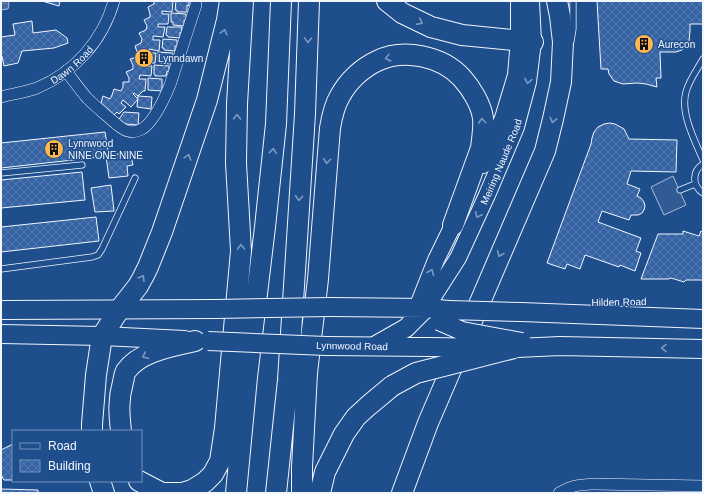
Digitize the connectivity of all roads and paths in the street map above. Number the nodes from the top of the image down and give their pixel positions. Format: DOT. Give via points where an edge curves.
graph roads {
  1 [pos="114,1"];
  2 [pos="230,1"];
  3 [pos="244,1"];
  4 [pos="280,1"];
  5 [pos="309,1"];
  6 [pos="387,1"];
  7 [pos="519,1"];
  8 [pos="531,1"];
  9 [pos="557,1"];
  10 [pos="573,1"];
  11 [pos="196,5"];
  12 [pos="526,41"];
  13 [pos="571,44"];
  14 [pos="568,58"];
  15 [pos="703,60"];
  16 [pos="66,72"];
  17 [pos="561,82"];
  18 [pos="1,97"];
  19 [pos="703,160"];
  20 [pos="703,164"];
  21 [pos="82,165"];
  22 [pos="1,173"];
  23 [pos="135,178"];
  24 [pos="695,184"];
  25 [pos="680,190"];
  26 [pos="703,193"];
  27 [pos="453,225"];
  28 [pos="1,269"];
  29 [pos="1,310"];
  30 [pos="119,310"];
  31 [pos="422,310"];
  32 [pos="647,311"];
  33 [pos="528,312"];
  34 [pos="444,316"];
  35 [pos="700,320"];
  36 [pos="1,334"];
  37 [pos="102,336"];
  38 [pos="202,341"];
  39 [pos="374,346"];
  40 [pos="518,346"];
  41 [pos="703,349"];
  42 [pos="288,380"];
  43 [pos="92,430"];
  44 [pos="121,430"];
  45 [pos="100,482"];
  46 [pos="141,482"];
  47 [pos="703,486"];
  48 [pos="104,493"];
  49 [pos="236,493"];
  50 [pos="276,493"];
  51 [pos="291,493"];
  52 [pos="302,493"];
  53 [pos="320,493"];
  54 [pos="402,493"];
  55 [pos="559,493"];
  1 -- 16 [label="street, Dawn Road" via="109,18 97,39 86,54"];
  30 -- 2 [label="highway, one-way" via="143,278 162,232 207,100"];
  46 -- 3 [label="highway, one-way" via="162,493 182,493 205,482 220,461 241,251 236,163"];
  49 -- 4 [label="highway, one-way" via="276,124"];
  5 -- 42 [label="highway, one-way" via="305,114"];
  6 -- 12 [label="highway, one-way" via="402,13 431,27 462,35"];
  7 -- 12 [label="main road, Meiring Naude Road"];
  8 -- 12 [label="main road, Meiring Naude Road"];
  9 -- 17 [label="highway" via="563,42"];
  10 -- 13 [label="lane"];
  11 -- 16 [label="street" via="168,91 152,119 141,130 129,132 110,119"];
  12 -- 27 [label="main road, Meiring Naude Road" via="503,118"];
  12 -- 31 [label="main road, Meiring Naude Road, one-way" via="528,82 516,127 458,258"];
  14 -- 17 [label="lane"];
  15 -- 19 [label="lane" via="692,77 685,100 690,130"];
  16 -- 18 [label="street, Dawn Road" via="36,88"];
  17 -- 54 [label="highway, one-way" via="544,152 428,423"];
  20 -- 24 [label="lane" via="695,174"];
  21 -- 22 [label="lane"];
  23 -- 28 [label="lane" via="98,255"];
  24 -- 25 [label="lane"];
  24 -- 26 [label="lane"];
  31 -- 27 [label="main road, Meiring Naude Road, one-way" via="436,260"];
  27 -- 52 [label="highway, one-way" via="481,148 483,118 474,93 457,72 433,59 404,54 378,60 358,73 340,95 333,110 307,373"];
  29 -- 30 [label="main road"];
  30 -- 31 [label="main road, bridge" via="330,307"];
  30 -- 37 [label="highway"];
  31 -- 34 [label="main road"];
  31 -- 39 [label="main road" via="406,328"];
  32 -- 33 [label="lane, Hilden Road"];
  33 -- 34 [label="main road, bridge"];
  33 -- 35 [label="main road"];
  34 -- 40 [label="main road, bridge" via="462,331"];
  36 -- 37 [label="main road, Lynnwood Road"];
  37 -- 38 [label="main road, Lynnwood Road"];
  37 -- 43 [label="highway"];
  38 -- 39 [label="main road, Lynnwood Road, bridge"];
  38 -- 44 [label="highway, one-way" via="167,348 134,362 125,372 121,391"];
  39 -- 40 [label="main road, Lynnwood Road, bridge"];
  41 -- 40 [label="main road, Lynnwood Road, one-way"];
  40 -- 53 [label="highway, bridge" via="416,373 392,386 356,417 344,434 326,472"];
  42 -- 50 [label="highway"];
  42 -- 51 [label="highway"];
  45 -- 48 [label="highway"];
  47 -- 55 [label="street" via="588,484 576,485"];
}
